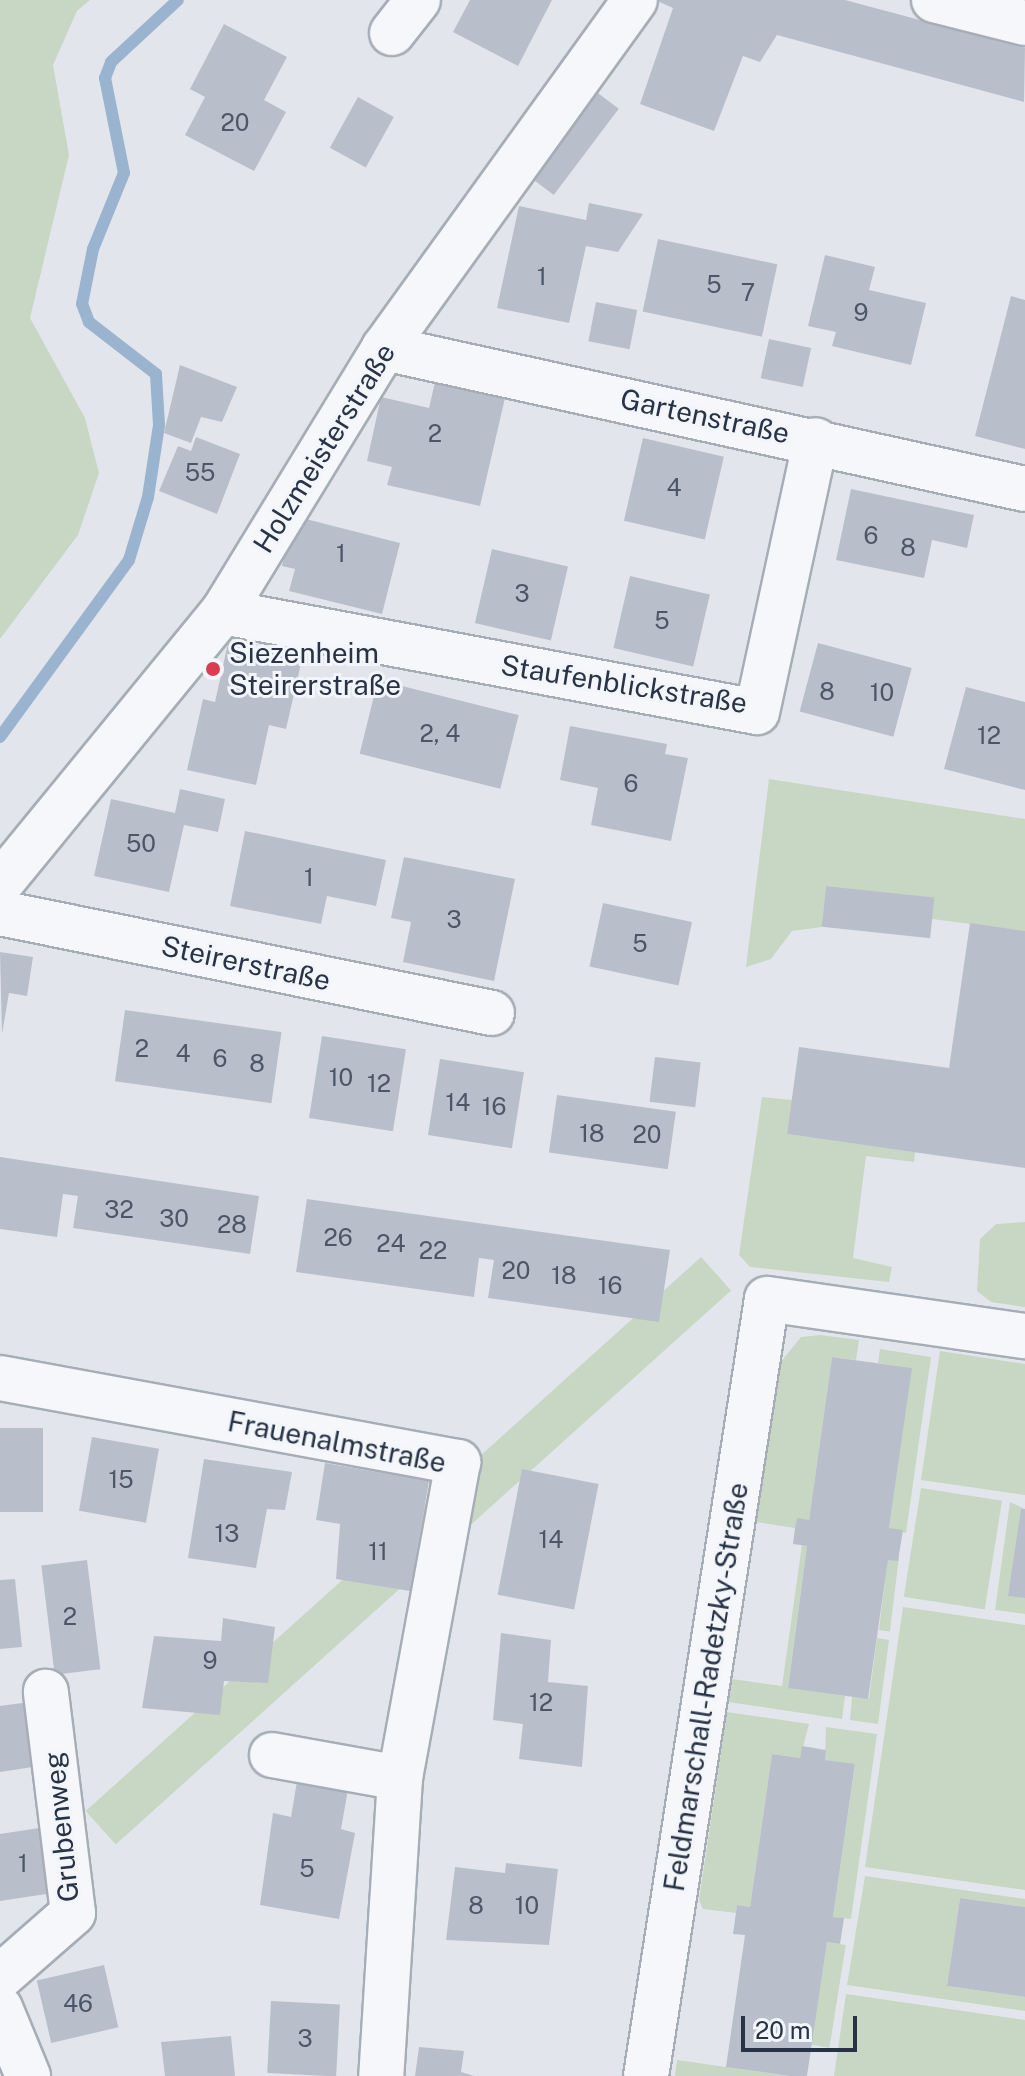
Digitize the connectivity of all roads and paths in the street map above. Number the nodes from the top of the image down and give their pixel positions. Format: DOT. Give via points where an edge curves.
graph roads {
  1 [pos="635,0"];
  2 [pos="934,0"];
  3 [pos="1025,23"];
  4 [pos="384,348"];
  5 [pos="816,440"];
  6 [pos="1025,489"];
  7 [pos="223,612"];
  8 [pos="0,884"];
  9 [pos="0,913"];
  10 [pos="492,1013"];
  11 [pos="1025,1336"];
  12 [pos="0,1378"];
  13 [pos="46,1692"];
  14 [pos="272,1755"];
  15 [pos="400,1778"];
  16 [pos="0,1977"];
  17 [pos="0,2008"];
  18 [pos="28,2076"];
  19 [pos="381,2076"];
  20 [pos="646,2076"];
  1 -- 4 [label="street, Holzmeisterstraße"];
  2 -- 3 [label="street"];
  4 -- 5 [label="street, Gartenstraße"];
  4 -- 7 [label="street, Holzmeisterstraße"];
  5 -- 6 [label="street, Gartenstraße"];
  5 -- 7 [label="street, Staufenblickstraße" via="757,712"];
  7 -- 8 [label="street, Holzmeisterstraße"];
  9 -- 10 [label="street, Steirerstraße"];
  11 -- 20 [label="street, Feldmarschall-Radetzky-Straße" via="767,1299"];
  12 -- 15 [label="street, Frauenalmstraße" via="458,1462"];
  13 -- 16 [label="street, Grubenweg" via="73,1913"];
  14 -- 15 [label="street"];
  15 -- 19 [label="street, Frauenalmstraße"];
  17 -- 18 [label="street"];
}
